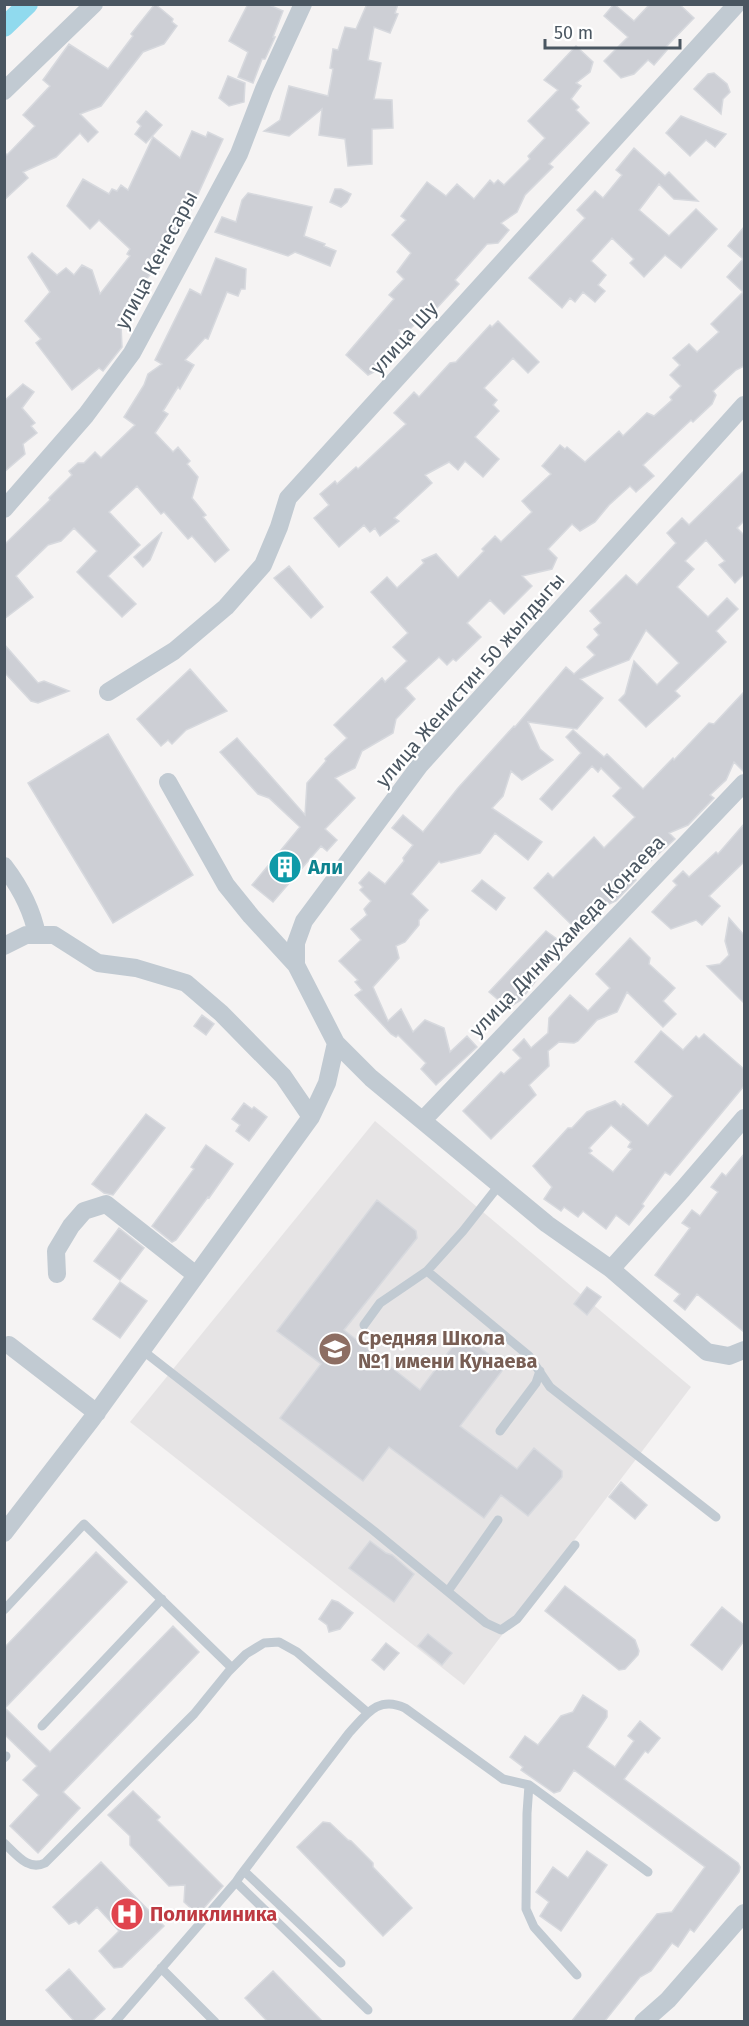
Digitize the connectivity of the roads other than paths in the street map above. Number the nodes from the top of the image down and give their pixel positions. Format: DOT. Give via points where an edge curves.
graph roads {
  1 [pos="94,4"];
  2 [pos="303,4"];
  3 [pos="737,4"];
  4 [pos="4,91"];
  5 [pos="744,405"];
  6 [pos="4,509"];
  7 [pos="108,692"];
  8 [pos="168,782"];
  9 [pos="744,783"];
  10 [pos="4,866"];
  11 [pos="37,935"];
  12 [pos="4,946"];
  13 [pos="296,965"];
  14 [pos="336,1043"];
  15 [pos="311,1117"];
  16 [pos="744,1118"];
  17 [pos="423,1120"];
  18 [pos="500,1184"];
  19 [pos="610,1269"];
  20 [pos="427,1271"];
  21 [pos="57,1274"];
  22 [pos="196,1275"];
  23 [pos="364,1325"];
  24 [pos="9,1345"];
  25 [pos="142,1350"];
  26 [pos="744,1350"];
  27 [pos="540,1371"];
  28 [pos="97,1413"];
  29 [pos="501,1431"];
  30 [pos="716,1517"];
  31 [pos="498,1520"];
  32 [pos="4,1533"];
  33 [pos="575,1545"];
  34 [pos="448,1591"];
  35 [pos="162,1599"];
  36 [pos="4,1610"];
  37 [pos="232,1668"];
  38 [pos="368,1713"];
  39 [pos="42,1726"];
  40 [pos="529,1785"];
  41 [pos="4,1843"];
  42 [pos="244,1870"];
  43 [pos="648,1872"];
  44 [pos="236,1882"];
  45 [pos="744,1913"];
  46 [pos="341,1963"];
  47 [pos="161,1968"];
  48 [pos="577,1975"];
  49 [pos="368,2010"];
  50 [pos="114,2022"];
  51 [pos="215,2022"];
  52 [pos="642,2022"];
  1 -- 4 [label="street"];
  2 -- 6 [label="street, улица Кенесары" via="239,154 132,353 86,416"];
  3 -- 7 [label="street, улица Шу" via="288,498 263,565 226,607 174,651"];
  5 -- 13 [label="street, улица Женистин 50 жылдыгы" via="420,765 304,921 296,943"];
  8 -- 13 [label="street" via="226,885"];
  9 -- 17 [label="street, улица Динмухамеда Конаева"];
  10 -- 11 [label="street" via="20,887"];
  11 -- 12 [label="street" via="26,935"];
  11 -- 15 [label="street" via="54,935 98,963 136,968 186,983 283,1076"];
  13 -- 14 [label="street"];
  14 -- 15 [label="street" via="327,1083"];
  14 -- 17 [label="street" via="371,1078"];
  15 -- 22 [label="street"];
  16 -- 19 [label="street"];
  17 -- 18 [label="street"];
  18 -- 19 [label="street"];
  18 -- 20 [label="lane"];
  19 -- 26 [label="street" via="707,1352 729,1356"];
  20 -- 23 [label="lane" via="380,1303"];
  20 -- 27 [label="lane" via="530,1356"];
  21 -- 22 [label="street" via="56,1251 71,1226 84,1211 106,1204"];
  22 -- 25 [label="street"];
  24 -- 28 [label="street"];
  25 -- 28 [label="street"];
  25 -- 34 [label="lane"];
  27 -- 29 [label="lane" via="536,1383"];
  27 -- 30 [label="lane" via="550,1387"];
  28 -- 32 [label="street"];
  31 -- 34 [label="lane"];
  33 -- 34 [label="lane" via="516,1619 501,1629 486,1623"];
  35 -- 36 [label="lane" via="84,1524"];
  35 -- 37 [label="lane"];
  35 -- 39 [label="lane"];
  37 -- 38 [label="lane" via="264,1643 279,1642 297,1652"];
  37 -- 41 [label="lane" via="194,1714 45,1863 29,1866"];
  38 -- 40 [label="lane" via="384,1702 405,1708 503,1779"];
  38 -- 42 [label="lane"];
  40 -- 43 [label="lane"];
  40 -- 48 [label="lane" via="526,1909 534,1927"];
  42 -- 44 [label="lane"];
  42 -- 46 [label="lane"];
  44 -- 47 [label="lane"];
  44 -- 49 [label="lane"];
  45 -- 52 [label="street" via="668,2000"];
  47 -- 50 [label="lane"];
  47 -- 51 [label="lane"];
}
